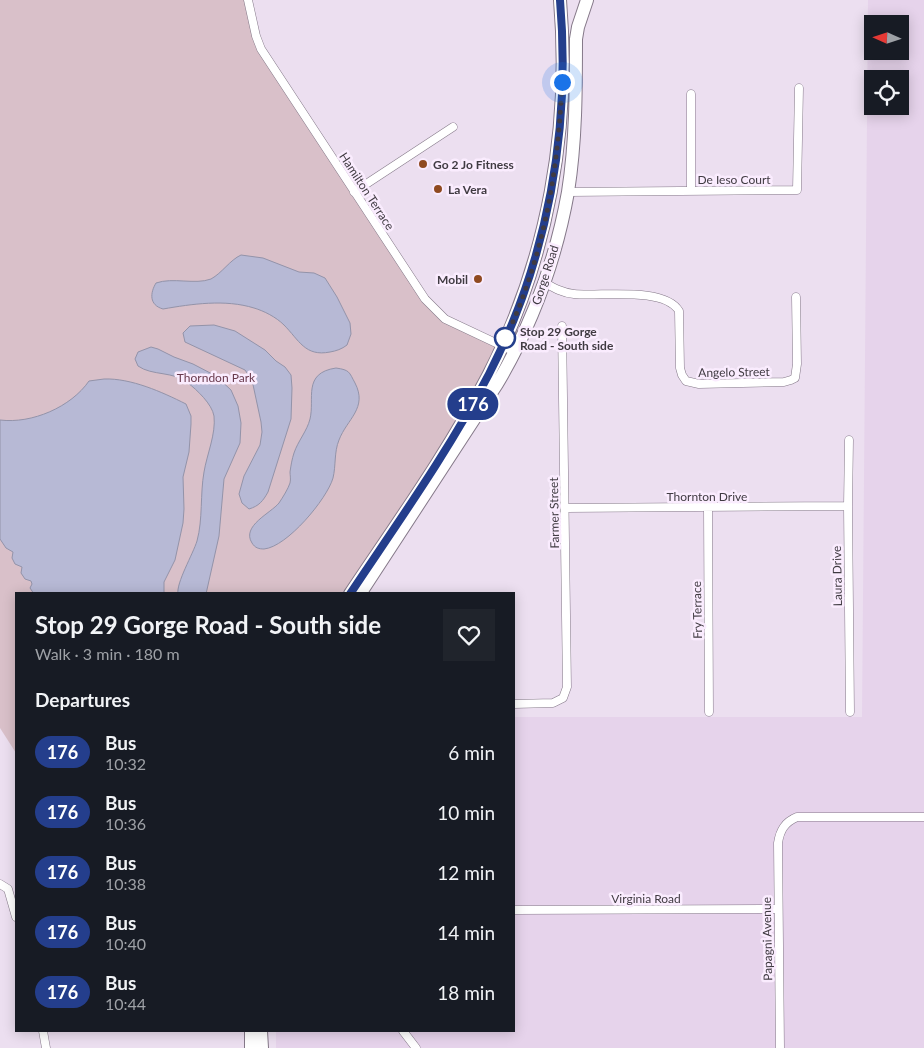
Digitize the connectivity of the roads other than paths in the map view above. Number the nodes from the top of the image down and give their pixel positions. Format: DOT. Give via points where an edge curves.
graph roads {
  1 [pos="248,0"];
  2 [pos="560,0"];
  3 [pos="587,0"];
  4 [pos="799,88"];
  5 [pos="691,94"];
  6 [pos="453,127"];
  7 [pos="691,190"];
  8 [pos="354,192"];
  9 [pos="568,192"];
  10 [pos="545,283"];
  11 [pos="796,298"];
  12 [pos="562,326"];
  13 [pos="502,347"];
  14 [pos="515,352"];
  15 [pos="849,440"];
  16 [pos="848,506"];
  17 [pos="708,507"];
  18 [pos="566,508"];
  19 [pos="351,592"];
  20 [pos="361,592"];
  21 [pos="515,704"];
  22 [pos="709,712"];
  23 [pos="850,712"];
  24 [pos="924,817"];
  25 [pos="0,884"];
  26 [pos="778,909"];
  27 [pos="515,910"];
  28 [pos="15,913"];
  29 [pos="43,1032"];
  30 [pos="251,1032"];
  31 [pos="261,1032"];
  32 [pos="404,1032"];
  33 [pos="46,1048"];
  34 [pos="251,1048"];
  35 [pos="262,1048"];
  36 [pos="416,1048"];
  37 [pos="780,1048"];
  1 -- 8 [label="street, Hamilton Terrace" via="261,49"];
  2 -- 13 [label="main road, Gorge Road" via="562,82 552,189 533,268"];
  3 -- 9 [label="main road, Gorge Road" via="576,39 574,134"];
  4 -- 7 [label="street, De Ieso Court" via="798,190"];
  5 -- 7 [label="street"];
  6 -- 8 [label="street"];
  7 -- 9 [label="street, De Ieso Court"];
  8 -- 13 [label="street, Hamilton Terrace" via="425,299 445,319"];
  9 -- 10 [label="main road, Gorge Road"];
  10 -- 11 [label="street, Angelo Street" via="574,294 627,294 672,303 679,311 682,375 686,381 699,384 784,382 795,378"];
  10 -- 14 [label="main road, Gorge Road"];
  12 -- 18 [label="street, Farmer Street"];
  13 -- 14 [label="street, Hamilton Terrace"];
  13 -- 19 [label="main road, Gorge Road" via="465,418"];
  14 -- 20 [label="main road, Gorge Road" via="468,431"];
  15 -- 16 [label="street, Laura Drive"];
  16 -- 17 [label="street, Thornton Drive"];
  16 -- 23 [label="street, Laura Drive"];
  17 -- 18 [label="street, Thornton Drive"];
  17 -- 22 [label="street, Fry Terrace"];
  18 -- 21 [label="street, Farmer Street" via="567,687 563,698 553,703"];
  24 -- 26 [label="street, Papagni Avenue" via="797,817 785,824 778,843"];
  25 -- 28 [label="street" via="8,889"];
  26 -- 27 [label="street, Virginia Road"];
  26 -- 37 [label="street, Papagni Avenue"];
  29 -- 33 [label="street"];
  30 -- 34 [label="main road"];
  31 -- 35 [label="main road"];
  32 -- 36 [label="street"];
}
